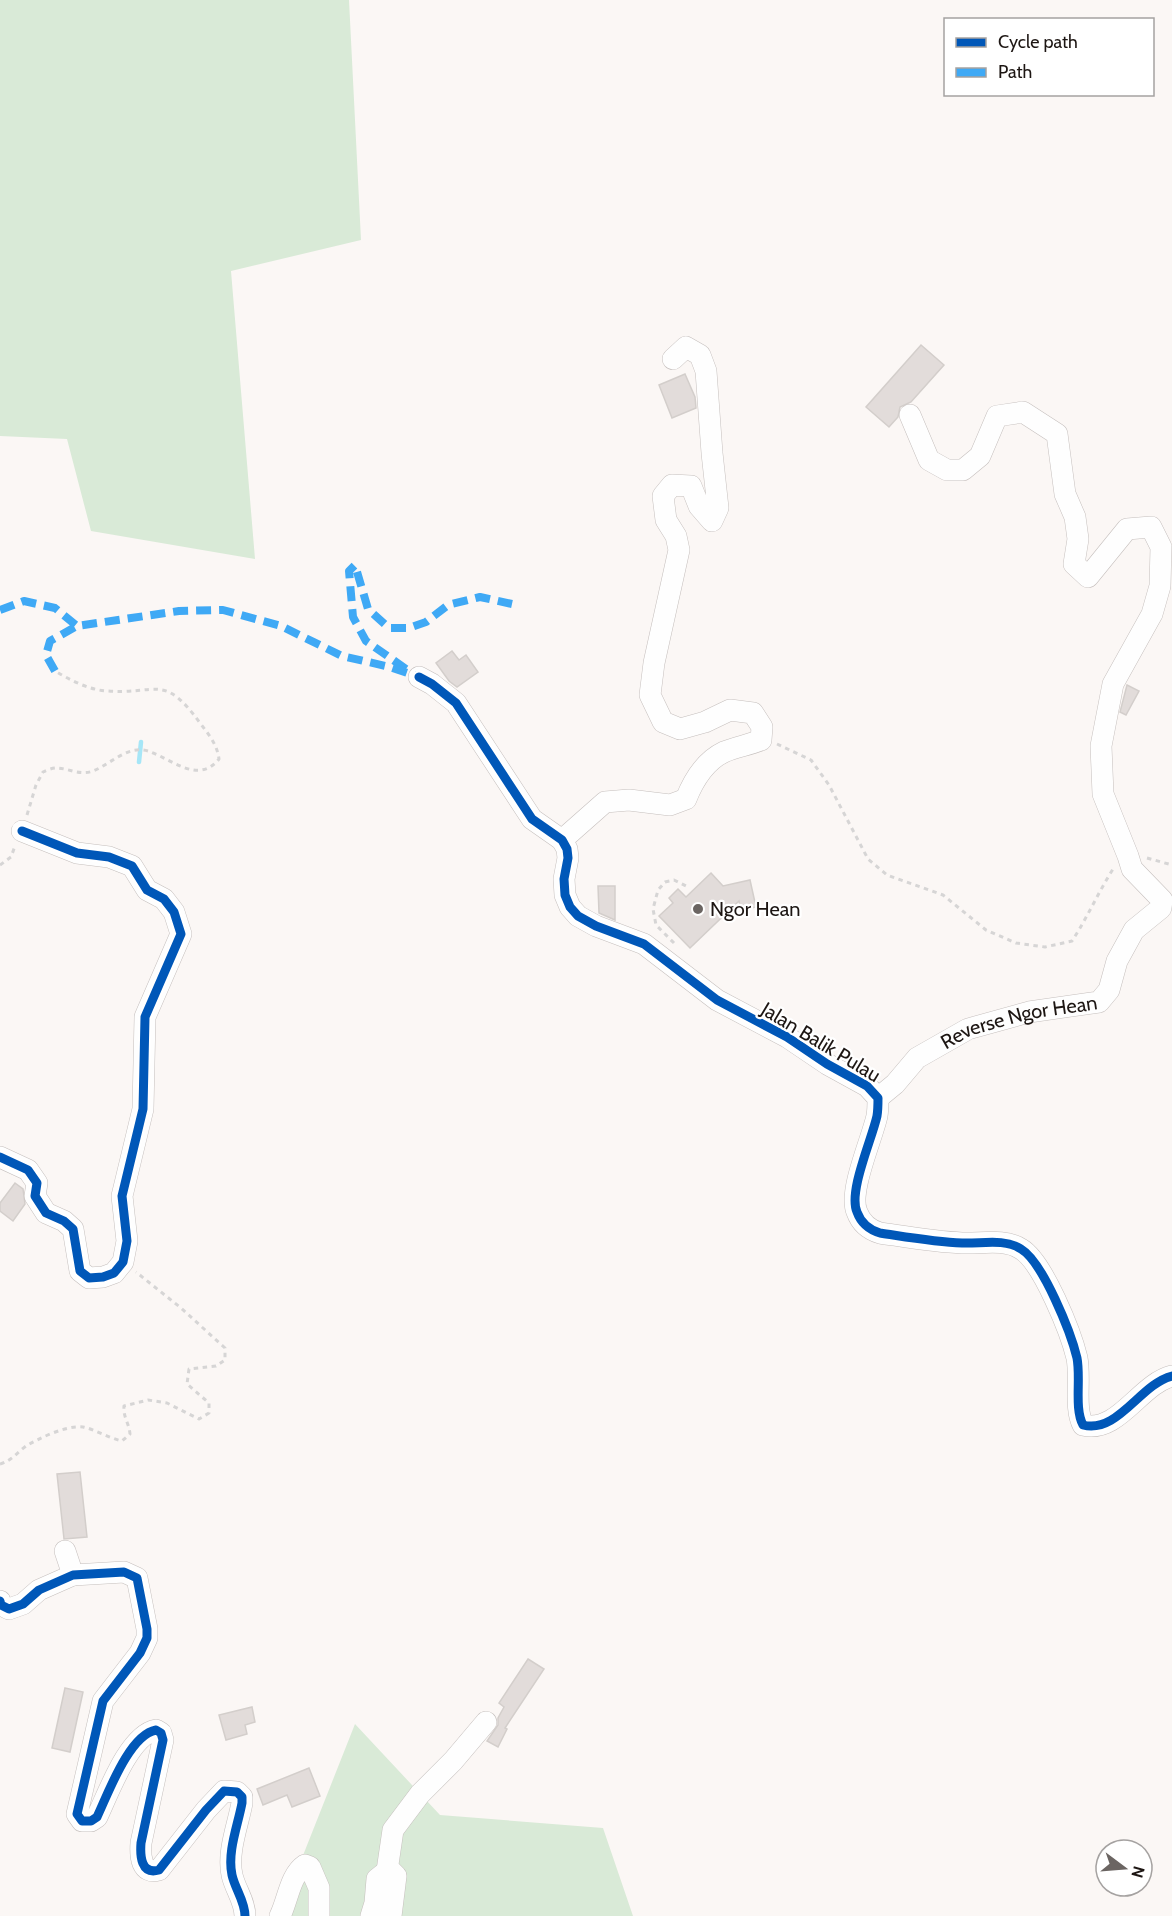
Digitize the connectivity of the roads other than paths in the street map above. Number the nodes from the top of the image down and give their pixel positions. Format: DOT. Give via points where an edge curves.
graph roads {
  1 [pos="673,359"];
  2 [pos="910,415"];
  3 [pos="418,677"];
  4 [pos="22,831"];
  5 [pos="562,840"];
  6 [pos="880,1088"];
  7 [pos="0,1157"];
  8 [pos="1172,1376"];
  9 [pos="65,1551"];
  10 [pos="73,1575"];
  11 [pos="3,1612"];
  12 [pos="486,1722"];
  13 [pos="387,1871"];
  14 [pos="245,1916"];
  15 [pos="280,1916"];
  16 [pos="319,1916"];
  17 [pos="371,1916"];
  18 [pos="391,1916"];
  1 -- 5 [label="street" via="686,346 700,355 706,371 718,508 712,521 699,506 691,486 672,485 663,496 666,520 679,550 650,695 663,722 680,729 730,710 753,713 762,727 761,740 725,752 704,766 686,799 670,805 629,800 605,802"];
  2 -- 6 [label="street, Reverse Ngor Hean" via="929,460 947,470 963,470 980,456 998,416 1023,412 1057,434 1065,494 1078,539 1074,564 1088,577 1127,529 1151,527 1161,547 1160,586 1152,614 1113,684 1101,746 1103,795 1132,869 1162,900 1161,908 1134,930 1117,961 1109,990 1099,1002 1029,1012 968,1029 917,1058 895,1084"];
  3 -- 5 [label="street" via="456,702 532,819"];
  4 -- 7 [label="street" via="77,853 109,857 132,866 147,890 164,899 174,912 182,934 145,1017 143,1109 122,1196 127,1241 123,1262 114,1273 90,1278 80,1271 73,1229 46,1213 35,1196 37,1183 28,1170"];
  5 -- 6 [label="street, Jalan Balik Pulau" via="567,849 565,895 578,916 644,944 717,1000 867,1086"];
  6 -- 8 [label="street, Jalan Balik Pulau" via="855,1201 856,1212 869,1229 962,1243 1000,1242 1021,1248 1034,1262 1063,1315 1080,1375 1078,1416 1083,1425 1095,1428 1111,1421 1160,1379"];
  9 -- 10 [label="street"];
  10 -- 11 [label="street"];
  10 -- 14 [label="street" via="131,1574 139,1587 147,1629 144,1646 103,1701 79,1818 91,1821 97,1816 130,1750 141,1736 156,1730 163,1740 141,1843 143,1866 153,1872 159,1870 224,1791 237,1792 242,1803 231,1861"];
  12 -- 13 [label="street" via="420,1794 393,1830"];
  13 -- 17 [label="street" via="377,1879"];
  13 -- 18 [label="street" via="396,1876"];
  15 -- 16 [label="street" via="295,1875 305,1865 310,1867 319,1888"];
}
